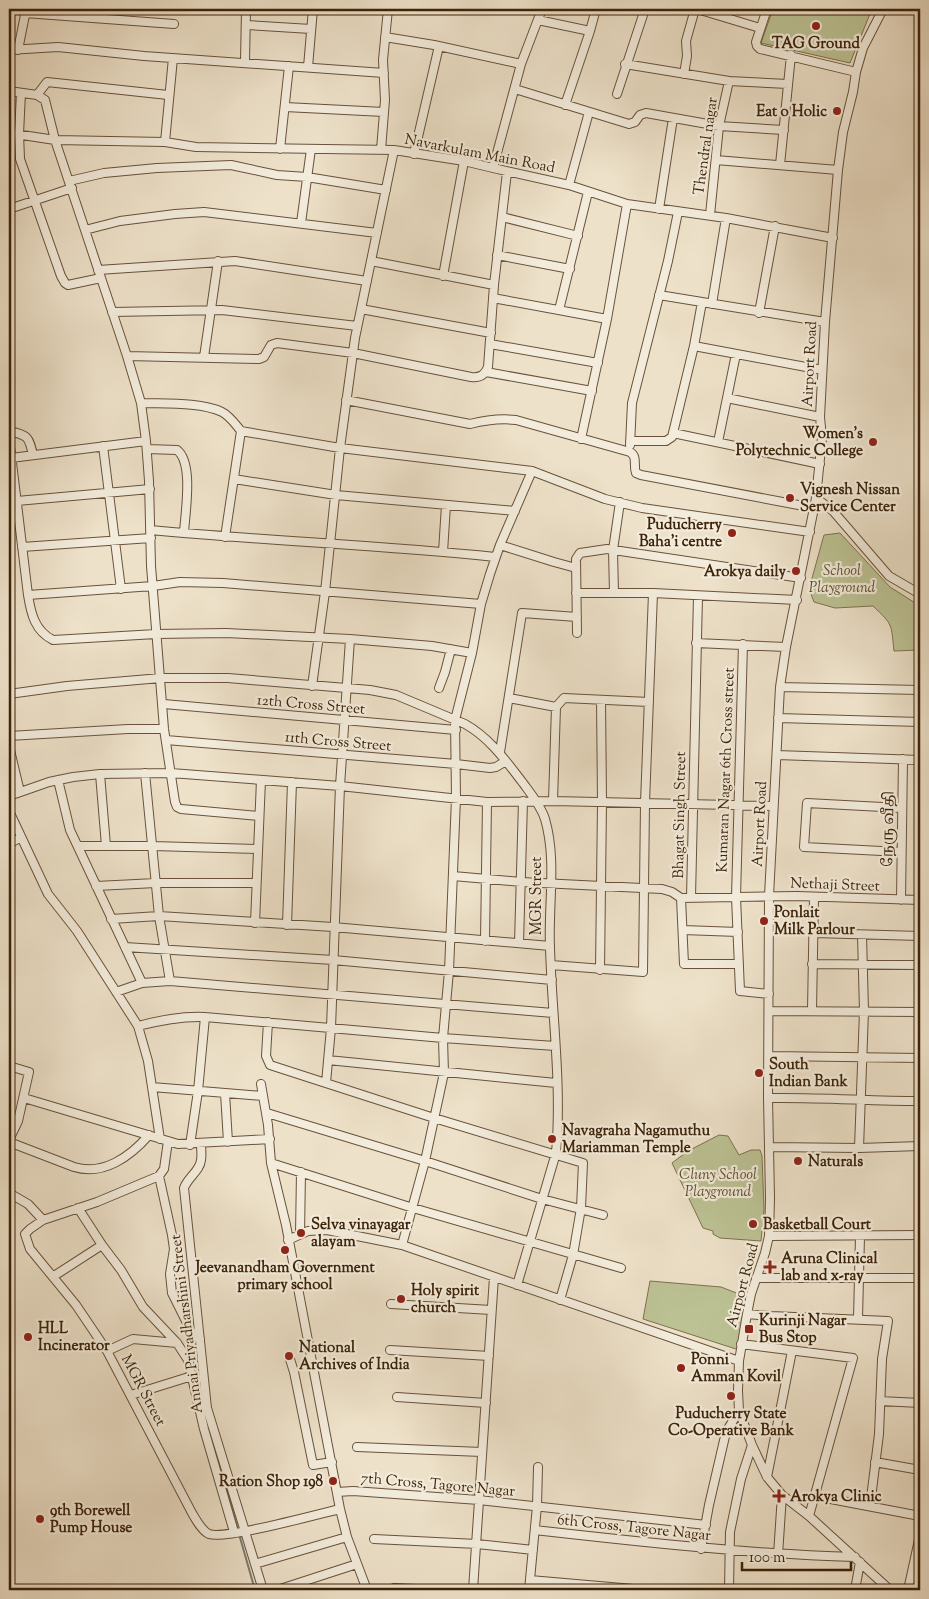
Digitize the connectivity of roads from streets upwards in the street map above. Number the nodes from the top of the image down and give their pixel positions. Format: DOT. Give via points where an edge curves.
graph roads {
  1 [pos="246,9"];
  2 [pos="312,9"];
  3 [pos="388,9"];
  4 [pos="542,9"];
  5 [pos="596,9"];
  6 [pos="645,9"];
  7 [pos="696,9"];
  8 [pos="767,9"];
  9 [pos="883,9"];
  10 [pos="26,11"];
  11 [pos="538,20"];
  12 [pos="174,24"];
  13 [pos="246,25"];
  14 [pos="760,28"];
  15 [pos="311,29"];
  16 [pos="590,31"];
  17 [pos="385,37"];
  18 [pos="438,46"];
  19 [pos="9,50"];
  20 [pos="18,50"];
  21 [pos="791,55"];
  22 [pos="173,58"];
  23 [pos="245,62"];
  24 [pos="521,64"];
  25 [pos="625,64"];
  26 [pos="289,66"];
  27 [pos="308,67"];
  28 [pos="856,72"];
  29 [pos="384,74"];
  30 [pos="684,74"];
  31 [pos="729,81"];
  32 [pos="788,84"];
  33 [pos="515,89"];
  34 [pos="9,91"];
  35 [pos="21,93"];
  36 [pos="617,94"];
  37 [pos="37,95"];
  38 [pos="168,95"];
  39 [pos="564,104"];
  40 [pos="284,108"];
  41 [pos="384,112"];
  42 [pos="589,112"];
  43 [pos="673,118"];
  44 [pos="720,126"];
  45 [pos="784,130"];
  46 [pos="9,133"];
  47 [pos="18,134"];
  48 [pos="55,140"];
  49 [pos="165,142"];
  50 [pos="280,149"];
  51 [pos="311,149"];
  52 [pos="381,150"];
  53 [pos="394,150"];
  54 [pos="414,154"];
  55 [pos="716,160"];
  56 [pos="464,161"];
  57 [pos="780,165"];
  58 [pos="493,168"];
  59 [pos="838,170"];
  60 [pos="507,172"];
  61 [pos="307,177"];
  62 [pos="70,185"];
  63 [pos="569,186"];
  64 [pos="386,190"];
  65 [pos="588,192"];
  66 [pos="34,200"];
  67 [pos="627,204"];
  68 [pos="9,209"];
  69 [pos="659,209"];
  70 [pos="678,212"];
  71 [pos="710,215"];
  72 [pos="502,217"];
  73 [pos="726,218"];
  74 [pos="301,223"];
  75 [pos="774,226"];
  76 [pos="85,230"];
  77 [pos="377,233"];
  78 [pos="578,236"];
  79 [pos="833,238"];
  80 [pos="497,255"];
  81 [pos="218,261"];
  82 [pos="371,261"];
  83 [pos="570,269"];
  84 [pos="98,270"];
  85 [pos="443,276"];
  86 [pos="101,278"];
  87 [pos="367,280"];
  88 [pos="494,285"];
  89 [pos="659,295"];
  90 [pos="493,298"];
  91 [pos="702,302"];
  92 [pos="712,304"];
  93 [pos="361,309"];
  94 [pos="210,310"];
  95 [pos="559,310"];
  96 [pos="112,312"];
  97 [pos="759,313"];
  98 [pos="607,318"];
  99 [pos="825,322"];
  100 [pos="357,326"];
  101 [pos="491,333"];
  102 [pos="490,344"];
  103 [pos="694,346"];
  104 [pos="353,353"];
  105 [pos="736,354"];
  106 [pos="127,356"];
  107 [pos="204,358"];
  108 [pos="598,363"];
  109 [pos="822,370"];
  110 [pos="486,372"];
  111 [pos="592,391"];
  112 [pos="727,398"];
  113 [pos="346,400"];
  114 [pos="141,403"];
  115 [pos="820,417"];
  116 [pos="9,431"];
  117 [pos="241,431"];
  118 [pos="673,433"];
  119 [pos="9,438"];
  120 [pos="581,439"];
  121 [pos="630,441"];
  122 [pos="718,442"];
  123 [pos="147,445"];
  124 [pos="103,446"];
  125 [pos="340,448"];
  126 [pos="630,452"];
  127 [pos="33,455"];
  128 [pos="11,458"];
  129 [pos="820,464"];
  130 [pos="532,471"];
  131 [pos="234,478"];
  132 [pos="150,489"];
  133 [pos="109,493"];
  134 [pos="336,495"];
  135 [pos="816,498"];
  136 [pos="17,501"];
  137 [pos="620,502"];
  138 [pos="446,505"];
  139 [pos="814,508"];
  140 [pos="515,511"];
  141 [pos="810,532"];
  142 [pos="184,533"];
  143 [pos="151,534"];
  144 [pos="225,537"];
  145 [pos="115,541"];
  146 [pos="330,545"];
  147 [pos="500,545"];
  148 [pos="22,547"];
  149 [pos="614,550"];
  150 [pos="443,552"];
  151 [pos="496,557"];
  152 [pos="576,568"];
  153 [pos="801,578"];
  154 [pos="153,586"];
  155 [pos="120,589"];
  156 [pos="325,592"];
  157 [pos="614,593"];
  158 [pos="653,593"];
  159 [pos="576,594"];
  160 [pos="920,594"];
  161 [pos="28,595"];
  162 [pos="698,596"];
  163 [pos="797,600"];
  164 [pos="481,604"];
  165 [pos="577,617"];
  166 [pos="577,633"];
  167 [pos="156,634"];
  168 [pos="319,637"];
  169 [pos="350,639"];
  170 [pos="696,643"];
  171 [pos="743,644"];
  172 [pos="786,647"];
  173 [pos="451,648"];
  174 [pos="472,652"];
  175 [pos="161,678"];
  176 [pos="312,686"];
  177 [pos="780,687"];
  178 [pos="346,688"];
  179 [pos="439,688"];
  180 [pos="920,690"];
  181 [pos="9,694"];
  182 [pos="509,698"];
  183 [pos="601,700"];
  184 [pos="649,702"];
  185 [pos="164,704"];
  186 [pos="556,707"];
  187 [pos="778,718"];
  188 [pos="344,720"];
  189 [pos="455,720"];
  190 [pos="920,722"];
  191 [pos="164,729"];
  192 [pos="456,730"];
  193 [pos="9,736"];
  194 [pos="166,740"];
  195 [pos="9,746"];
  196 [pos="500,752"];
  197 [pos="342,755"];
  198 [pos="777,755"];
  199 [pos="903,759"];
  200 [pos="920,760"];
  201 [pos="506,761"];
  202 [pos="456,764"];
  203 [pos="145,773"];
  204 [pos="171,773"];
  205 [pos="100,774"];
  206 [pos="58,780"];
  207 [pos="261,780"];
  208 [pos="292,782"];
  209 [pos="340,786"];
  210 [pos="20,792"];
  211 [pos="9,796"];
  212 [pos="456,798"];
  213 [pos="524,801"];
  214 [pos="536,801"];
  215 [pos="553,801"];
  216 [pos="488,802"];
  217 [pos="602,802"];
  218 [pos="645,803"];
  219 [pos="692,804"];
  220 [pos="738,805"];
  221 [pos="773,806"];
  222 [pos="902,808"];
  223 [pos="9,811"];
  224 [pos="258,816"];
  225 [pos="21,837"];
  226 [pos="9,844"];
  227 [pos="78,846"];
  228 [pos="106,846"];
  229 [pos="152,846"];
  230 [pos="257,849"];
  231 [pos="901,852"];
  232 [pos="453,876"];
  233 [pos="486,879"];
  234 [pos="521,882"];
  235 [pos="156,883"];
  236 [pos="256,883"];
  237 [pos="551,884"];
  238 [pos="96,886"];
  239 [pos="601,886"];
  240 [pos="644,888"];
  241 [pos="769,896"];
  242 [pos="736,897"];
  243 [pos="814,897"];
  244 [pos="682,898"];
  245 [pos="691,898"];
  246 [pos="901,900"];
  247 [pos="920,900"];
  248 [pos="159,916"];
  249 [pos="111,918"];
  250 [pos="255,923"];
  251 [pos="287,925"];
  252 [pos="333,928"];
  253 [pos="683,930"];
  254 [pos="738,932"];
  255 [pos="814,933"];
  256 [pos="862,935"];
  257 [pos="920,936"];
  258 [pos="450,938"];
  259 [pos="486,941"];
  260 [pos="519,943"];
  261 [pos="550,946"];
  262 [pos="125,947"];
  263 [pos="165,949"];
  264 [pos="333,960"];
  265 [pos="738,964"];
  266 [pos="812,964"];
  267 [pos="551,965"];
  268 [pos="863,965"];
  269 [pos="920,965"];
  270 [pos="600,970"];
  271 [pos="449,971"];
  272 [pos="552,980"];
  273 [pos="170,981"];
  274 [pos="142,983"];
  275 [pos="116,992"];
  276 [pos="769,994"];
  277 [pos="332,995"];
  278 [pos="445,1004"];
  279 [pos="769,1010"];
  280 [pos="812,1010"];
  281 [pos="864,1011"];
  282 [pos="920,1012"];
  283 [pos="553,1013"];
  284 [pos="205,1017"];
  285 [pos="268,1022"];
  286 [pos="138,1026"];
  287 [pos="331,1028"];
  288 [pos="443,1038"];
  289 [pos="555,1046"];
  290 [pos="769,1056"];
  291 [pos="863,1058"];
  292 [pos="920,1058"];
  293 [pos="328,1060"];
  294 [pos="9,1066"];
  295 [pos="444,1073"];
  296 [pos="326,1083"];
  297 [pos="261,1084"];
  298 [pos="556,1084"];
  299 [pos="152,1087"];
  300 [pos="198,1091"];
  301 [pos="225,1093"];
  302 [pos="263,1096"];
  303 [pos="24,1098"];
  304 [pos="768,1098"];
  305 [pos="861,1100"];
  306 [pos="920,1101"];
  307 [pos="267,1113"];
  308 [pos="9,1118"];
  309 [pos="434,1118"];
  310 [pos="18,1121"];
  311 [pos="148,1135"];
  312 [pos="270,1139"];
  313 [pos="164,1140"];
  314 [pos="9,1141"];
  315 [pos="228,1142"];
  316 [pos="200,1144"];
  317 [pos="190,1145"];
  318 [pos="920,1146"];
  319 [pos="769,1147"];
  320 [pos="859,1148"];
  321 [pos="556,1153"];
  322 [pos="425,1161"];
  323 [pos="271,1163"];
  324 [pos="301,1172"];
  325 [pos="159,1176"];
  326 [pos="9,1193"];
  327 [pos="542,1199"];
  328 [pos="78,1208"];
  329 [pos="413,1208"];
  330 [pos="581,1208"];
  331 [pos="604,1214"];
  332 [pos="43,1220"];
  333 [pos="300,1234"];
  334 [pos="920,1235"];
  335 [pos="769,1236"];
  336 [pos="860,1236"];
  337 [pos="288,1240"];
  338 [pos="530,1242"];
  339 [pos="102,1245"];
  340 [pos="402,1246"];
  341 [pos="574,1254"];
  342 [pos="621,1268"];
  343 [pos="54,1276"];
  344 [pos="494,1277"];
  345 [pos="756,1278"];
  346 [pos="920,1278"];
  347 [pos="858,1279"];
  348 [pos="517,1285"];
  349 [pos="560,1300"];
  350 [pos="390,1304"];
  351 [pos="491,1310"];
  352 [pos="747,1314"];
  353 [pos="858,1319"];
  354 [pos="200,1339"];
  355 [pos="177,1343"];
  356 [pos="741,1344"];
  357 [pos="390,1350"];
  358 [pos="107,1351"];
  359 [pos="792,1351"];
  360 [pos="289,1356"];
  361 [pos="489,1356"];
  362 [pos="739,1361"];
  363 [pos="192,1376"];
  364 [pos="131,1395"];
  365 [pos="397,1397"];
  366 [pos="880,1401"];
  367 [pos="486,1403"];
  368 [pos="920,1404"];
  369 [pos="740,1411"];
  370 [pos="752,1445"];
  371 [pos="357,1447"];
  372 [pos="482,1452"];
  373 [pos="332,1462"];
  374 [pos="875,1462"];
  375 [pos="538,1468"];
  376 [pos="920,1470"];
  377 [pos="768,1476"];
  378 [pos="337,1492"];
  379 [pos="782,1495"];
  380 [pos="815,1496"];
  381 [pos="479,1500"];
  382 [pos="537,1506"];
  383 [pos="870,1506"];
  384 [pos="340,1509"];
  385 [pos="809,1516"];
  386 [pos="920,1516"];
  387 [pos="706,1525"];
  388 [pos="535,1530"];
  389 [pos="246,1531"];
  390 [pos="234,1532"];
  391 [pos="920,1535"];
  392 [pos="347,1537"];
  393 [pos="374,1539"];
  394 [pos="476,1544"];
  395 [pos="701,1549"];
  396 [pos="533,1550"];
  397 [pos="730,1552"];
  398 [pos="778,1554"];
  399 [pos="857,1560"];
  400 [pos="255,1564"];
  401 [pos="357,1564"];
  402 [pos="530,1580"];
  403 [pos="394,1588"];
  404 [pos="263,1590"];
  405 [pos="277,1590"];
  406 [pos="367,1590"];
  407 [pos="438,1590"];
  408 [pos="473,1590"];
  409 [pos="529,1590"];
  410 [pos="645,1590"];
  411 [pos="728,1590"];
  412 [pos="855,1590"];
  413 [pos="890,1590"];
  414 [pos="908,1590"];
  1 -- 13 [label="street"];
  2 -- 15 [label="street"];
  3 -- 17 [label="street"];
  4 -- 11 [label="street"];
  5 -- 16 [label="street"];
  6 -- 25 [label="street"];
  7 -- 14 [label="street"];
  7 -- 30 [label="street" via="686,41"];
  8 -- 14 [label="street"];
  9 -- 28 [label="street, Airport Road" via="863,48"];
  10 -- 12 [label="street"];
  10 -- 20 [label="street"];
  11 -- 16 [label="street"];
  11 -- 24 [label="street"];
  13 -- 15 [label="street"];
  13 -- 23 [label="street"];
  14 -- 21 [label="street" via="757,46"];
  15 -- 27 [label="street"];
  16 -- 39 [label="street"];
  17 -- 18 [label="street"];
  17 -- 29 [label="street"];
  18 -- 24 [label="street"];
  18 -- 54 [label="street"];
  19 -- 20 [label="street"];
  20 -- 22 [label="street" via="58,48"];
  21 -- 28 [label="street"];
  21 -- 32 [label="street"];
  22 -- 23 [label="street"];
  22 -- 38 [label="street"];
  23 -- 26 [label="street"];
  24 -- 33 [label="street"];
  25 -- 30 [label="street"];
  25 -- 36 [label="street"];
  26 -- 27 [label="street"];
  26 -- 40 [label="street"];
  27 -- 29 [label="street"];
  28 -- 59 [label="street, Airport Road"];
  29 -- 41 [label="street"];
  30 -- 31 [label="street"];
  31 -- 32 [label="street"];
  31 -- 44 [label="street, Thendral nagar"];
  32 -- 45 [label="street"];
  33 -- 39 [label="street"];
  33 -- 58 [label="street"];
  34 -- 35 [label="street"];
  35 -- 37 [label="street"];
  35 -- 47 [label="street"];
  37 -- 38 [label="street" via="47,82"];
  37 -- 48 [label="street" via="45,100"];
  38 -- 49 [label="street"];
  39 -- 42 [label="street"];
  40 -- 41 [label="street"];
  40 -- 50 [label="street"];
  41 -- 52 [label="street"];
  42 -- 43 [label="street" via="629,124 646,113"];
  42 -- 63 [label="street"];
  43 -- 44 [label="street"];
  43 -- 69 [label="street"];
  44 -- 45 [label="street"];
  44 -- 55 [label="street, Thendral nagar"];
  45 -- 57 [label="street"];
  46 -- 47 [label="street, Navarkulam Main Road"];
  47 -- 48 [label="street, Navarkulam Main Road"];
  47 -- 66 [label="street" via="22,167"];
  48 -- 49 [label="street, Navarkulam Main Road"];
  48 -- 62 [label="street"];
  49 -- 50 [label="street, Navarkulam Main Road" via="196,147"];
  50 -- 51 [label="street, Navarkulam Main Road"];
  51 -- 52 [label="street, Navarkulam Main Road"];
  51 -- 61 [label="street"];
  52 -- 53 [label="street, Navarkulam Main Road"];
  53 -- 54 [label="street, Navarkulam Main Road"];
  53 -- 64 [label="street"];
  54 -- 56 [label="street, Navarkulam Main Road"];
  55 -- 57 [label="street"];
  55 -- 71 [label="street, Thendral nagar"];
  56 -- 58 [label="street, Navarkulam Main Road"];
  56 -- 85 [label="street"];
  57 -- 59 [label="street"];
  58 -- 60 [label="street, Navarkulam Main Road"];
  59 -- 79 [label="street, Airport Road"];
  60 -- 63 [label="street, Navarkulam Main Road"];
  60 -- 72 [label="street"];
  61 -- 62 [label="street" via="277,175 231,165 104,174"];
  61 -- 64 [label="street"];
  61 -- 74 [label="street"];
  62 -- 66 [label="street"];
  62 -- 76 [label="street"];
  63 -- 65 [label="street, Navarkulam Main Road"];
  64 -- 77 [label="street"];
  65 -- 67 [label="street, Navarkulam Main Road"];
  65 -- 78 [label="street"];
  66 -- 68 [label="street"];
  66 -- 86 [label="street" via="65,283 74,285"];
  67 -- 69 [label="street, Navarkulam Main Road"];
  67 -- 98 [label="street"];
  69 -- 70 [label="street, Navarkulam Main Road"];
  70 -- 71 [label="street, Navarkulam Main Road"];
  70 -- 89 [label="street"];
  71 -- 73 [label="street, Navarkulam Main Road"];
  72 -- 78 [label="street"];
  72 -- 80 [label="street"];
  73 -- 75 [label="street, Navarkulam Main Road"];
  73 -- 92 [label="street"];
  74 -- 76 [label="street" via="204,212 120,221"];
  74 -- 77 [label="street"];
  75 -- 79 [label="street, Navarkulam Main Road"];
  75 -- 97 [label="street"];
  76 -- 84 [label="street"];
  77 -- 82 [label="street"];
  78 -- 83 [label="street"];
  79 -- 99 [label="street, Airport Road"];
  80 -- 83 [label="street"];
  80 -- 88 [label="street"];
  81 -- 84 [label="street"];
  81 -- 87 [label="street"];
  81 -- 94 [label="street"];
  82 -- 85 [label="street"];
  82 -- 87 [label="street"];
  83 -- 95 [label="street"];
  84 -- 86 [label="street"];
  85 -- 88 [label="street"];
  86 -- 96 [label="street"];
  87 -- 93 [label="street"];
  88 -- 90 [label="street"];
  89 -- 91 [label="street"];
  89 -- 121 [label="street" via="632,403"];
  90 -- 95 [label="street"];
  90 -- 101 [label="street"];
  91 -- 92 [label="street"];
  91 -- 103 [label="street"];
  92 -- 97 [label="street"];
  93 -- 100 [label="street"];
  93 -- 101 [label="street"];
  94 -- 96 [label="street"];
  94 -- 100 [label="street"];
  94 -- 107 [label="street"];
  95 -- 98 [label="street"];
  96 -- 106 [label="street"];
  97 -- 99 [label="street"];
  98 -- 108 [label="street"];
  99 -- 109 [label="street, Airport Road"];
  100 -- 104 [label="street"];
  101 -- 102 [label="street"];
  102 -- 108 [label="street"];
  102 -- 110 [label="street"];
  103 -- 105 [label="street"];
  103 -- 118 [label="street"];
  104 -- 107 [label="street" via="277,343 259,359"];
  104 -- 110 [label="street" via="476,378"];
  104 -- 113 [label="street"];
  105 -- 109 [label="street"];
  105 -- 112 [label="street"];
  106 -- 107 [label="street"];
  106 -- 114 [label="street"];
  108 -- 111 [label="street"];
  109 -- 115 [label="street, Airport Road"];
  110 -- 111 [label="street"];
  111 -- 120 [label="street"];
  112 -- 115 [label="street"];
  112 -- 122 [label="street"];
  113 -- 120 [label="street" via="470,424 493,419 516,420"];
  113 -- 125 [label="street"];
  114 -- 117 [label="street" via="195,406 223,412"];
  114 -- 123 [label="street"];
  115 -- 129 [label="street, Airport Road"];
  116 -- 127 [label="street" via="27,437"];
  117 -- 125 [label="street"];
  117 -- 131 [label="street"];
  118 -- 121 [label="street" via="666,441"];
  118 -- 122 [label="street"];
  119 -- 128 [label="street"];
  120 -- 126 [label="street"];
  121 -- 126 [label="street"];
  122 -- 129 [label="street"];
  123 -- 124 [label="street"];
  123 -- 132 [label="street"];
  123 -- 142 [label="street" via="177,450 183,457 187,471"];
  124 -- 127 [label="street"];
  124 -- 133 [label="street"];
  125 -- 130 [label="street"];
  125 -- 134 [label="street"];
  126 -- 139 [label="street" via="634,455 636,473 641,475"];
  127 -- 128 [label="street"];
  128 -- 136 [label="street"];
  129 -- 135 [label="street, Airport Road"];
  130 -- 137 [label="street"];
  130 -- 140 [label="street"];
  131 -- 134 [label="street"];
  131 -- 144 [label="street"];
  132 -- 133 [label="street"];
  132 -- 143 [label="street"];
  133 -- 136 [label="street"];
  133 -- 145 [label="street"];
  134 -- 138 [label="street"];
  134 -- 146 [label="street"];
  135 -- 139 [label="street, Airport Road"];
  135 -- 160 [label="street" via="832,511 890,576"];
  136 -- 148 [label="street"];
  137 -- 141 [label="street"];
  137 -- 149 [label="street"];
  138 -- 140 [label="street"];
  138 -- 150 [label="street"];
  139 -- 141 [label="street, Airport Road"];
  140 -- 147 [label="street"];
  141 -- 153 [label="street, Airport Road"];
  142 -- 143 [label="street"];
  142 -- 144 [label="street"];
  143 -- 145 [label="street"];
  143 -- 154 [label="street"];
  144 -- 146 [label="street"];
  145 -- 148 [label="street"];
  145 -- 155 [label="street"];
  146 -- 150 [label="street"];
  146 -- 156 [label="street"];
  147 -- 151 [label="street"];
  147 -- 152 [label="street"];
  148 -- 161 [label="street"];
  149 -- 152 [label="street" via="580,553"];
  149 -- 153 [label="street"];
  149 -- 157 [label="street"];
  150 -- 151 [label="street"];
  151 -- 164 [label="street"];
  152 -- 159 [label="street"];
  153 -- 163 [label="street, Airport Road"];
  154 -- 155 [label="street"];
  154 -- 156 [label="street" via="180,582 223,583"];
  154 -- 167 [label="street"];
  155 -- 161 [label="street"];
  156 -- 164 [label="street"];
  156 -- 168 [label="street"];
  157 -- 158 [label="street"];
  157 -- 159 [label="street"];
  158 -- 162 [label="street"];
  158 -- 184 [label="street"];
  159 -- 165 [label="street"];
  161 -- 167 [label="street" via="32,618 52,640"];
  162 -- 163 [label="street"];
  162 -- 170 [label="street, Bhagat Singh Street"];
  163 -- 172 [label="street, Airport Road"];
  164 -- 174 [label="street"];
  165 -- 166 [label="street"];
  165 -- 182 [label="street" via="522,613"];
  167 -- 168 [label="street"];
  167 -- 175 [label="street"];
  168 -- 169 [label="street"];
  168 -- 176 [label="street"];
  169 -- 173 [label="street"];
  169 -- 178 [label="street"];
  170 -- 171 [label="street"];
  170 -- 219 [label="street, Bhagat Singh Street"];
  171 -- 172 [label="street"];
  171 -- 220 [label="street, Kumaran Nagar 6th Cross street"];
  172 -- 177 [label="street, Airport Road"];
  173 -- 174 [label="street"];
  173 -- 179 [label="street"];
  174 -- 189 [label="street"];
  175 -- 176 [label="street, MGR Street" via="228,678"];
  175 -- 181 [label="street, MGR Street"];
  175 -- 185 [label="street"];
  176 -- 178 [label="street, MGR Street"];
  177 -- 180 [label="street"];
  177 -- 187 [label="street, Airport Road"];
  178 -- 188 [label="street"];
  178 -- 189 [label="street, MGR Street" via="396,695"];
  182 -- 186 [label="street"];
  182 -- 196 [label="street"];
  183 -- 184 [label="street"];
  183 -- 186 [label="street" via="564,698"];
  183 -- 217 [label="street"];
  184 -- 218 [label="street"];
  185 -- 188 [label="street, 12th Cross Street"];
  185 -- 191 [label="street"];
  186 -- 215 [label="street"];
  187 -- 190 [label="street"];
  187 -- 198 [label="street, Airport Road"];
  188 -- 192 [label="street, 12th Cross Street"];
  188 -- 197 [label="street"];
  189 -- 192 [label="street"];
  189 -- 196 [label="street, MGR Street" via="476,730"];
  191 -- 193 [label="street"];
  191 -- 194 [label="street"];
  192 -- 202 [label="street"];
  194 -- 197 [label="street, 11th Cross Street"];
  194 -- 204 [label="street"];
  195 -- 210 [label="street"];
  196 -- 201 [label="street, MGR Street"];
  197 -- 202 [label="street, 11th Cross Street"];
  197 -- 209 [label="street"];
  198 -- 199 [label="street"];
  198 -- 221 [label="street, Airport Road"];
  199 -- 200 [label="street"];
  199 -- 222 [label="street, நேரு வீதி"];
  201 -- 202 [label="street, 11th Cross Street" via="490,768"];
  201 -- 214 [label="street, MGR Street"];
  202 -- 212 [label="street"];
  203 -- 204 [label="street"];
  203 -- 205 [label="street"];
  203 -- 229 [label="street"];
  204 -- 207 [label="street"];
  204 -- 224 [label="street" via="178,807"];
  205 -- 206 [label="street"];
  205 -- 228 [label="street"];
  206 -- 210 [label="street"];
  206 -- 227 [label="street" via="70,830"];
  207 -- 208 [label="street"];
  207 -- 224 [label="street"];
  208 -- 209 [label="street"];
  208 -- 251 [label="street"];
  209 -- 212 [label="street"];
  209 -- 252 [label="street"];
  210 -- 211 [label="street"];
  212 -- 216 [label="street"];
  212 -- 232 [label="street"];
  213 -- 214 [label="street"];
  213 -- 216 [label="street"];
  213 -- 234 [label="street"];
  214 -- 215 [label="street"];
  214 -- 237 [label="street, MGR Street" via="549,839"];
  215 -- 217 [label="street"];
  216 -- 233 [label="street"];
  217 -- 218 [label="street"];
  217 -- 239 [label="street"];
  218 -- 219 [label="street"];
  218 -- 240 [label="street"];
  219 -- 220 [label="street"];
  219 -- 245 [label="street, Bhagat Singh Street"];
  220 -- 221 [label="street"];
  220 -- 242 [label="street, Kumaran Nagar 6th Cross street"];
  221 -- 241 [label="street, Airport Road"];
  222 -- 231 [label="street, நேரு வீதி"];
  222 -- 231 [label="street" via="807,803 805,848"];
  223 -- 225 [label="street"];
  224 -- 230 [label="street"];
  225 -- 226 [label="street"];
  225 -- 275 [label="street" via="48,894 77,931"];
  227 -- 228 [label="street"];
  227 -- 238 [label="street"];
  228 -- 229 [label="street"];
  229 -- 230 [label="street"];
  229 -- 235 [label="street"];
  230 -- 236 [label="street"];
  231 -- 246 [label="street, நேரு வீதி"];
  232 -- 233 [label="street"];
  232 -- 258 [label="street"];
  233 -- 234 [label="street"];
  233 -- 259 [label="street"];
  234 -- 237 [label="street"];
  234 -- 260 [label="street"];
  235 -- 236 [label="street"];
  235 -- 238 [label="street"];
  235 -- 248 [label="street"];
  236 -- 250 [label="street"];
  237 -- 239 [label="street"];
  237 -- 261 [label="street, MGR Street"];
  238 -- 249 [label="street"];
  239 -- 240 [label="street"];
  239 -- 270 [label="street"];
  240 -- 244 [label="street" via="672,892"];
  240 -- 270 [label="street" via="643,972"];
  241 -- 242 [label="street, Nethaji Street"];
  241 -- 243 [label="street, Nethaji Street"];
  241 -- 276 [label="street, Airport Road"];
  242 -- 245 [label="street, Bhagat Singh Street"];
  242 -- 254 [label="street"];
  243 -- 246 [label="street, Nethaji Street"];
  243 -- 255 [label="street"];
  244 -- 245 [label="street"];
  244 -- 253 [label="street"];
  246 -- 247 [label="street, Nethaji Street"];
  248 -- 249 [label="street"];
  248 -- 250 [label="street"];
  248 -- 263 [label="street"];
  249 -- 262 [label="street"];
  250 -- 251 [label="street"];
  251 -- 252 [label="street"];
  252 -- 258 [label="street"];
  252 -- 264 [label="street"];
  253 -- 254 [label="street"];
  253 -- 265 [label="street" via="684,964"];
  254 -- 265 [label="street"];
  255 -- 256 [label="street"];
  255 -- 266 [label="street"];
  256 -- 257 [label="street"];
  256 -- 268 [label="street"];
  258 -- 259 [label="street"];
  258 -- 271 [label="street"];
  259 -- 260 [label="street"];
  260 -- 261 [label="street"];
  261 -- 267 [label="street, MGR Street"];
  262 -- 263 [label="street"];
  262 -- 274 [label="street"];
  263 -- 264 [label="street"];
  263 -- 273 [label="street"];
  264 -- 271 [label="street"];
  264 -- 277 [label="street"];
  265 -- 276 [label="street" via="740,991"];
  266 -- 268 [label="street"];
  266 -- 280 [label="street"];
  267 -- 270 [label="street"];
  267 -- 272 [label="street, MGR Street"];
  268 -- 269 [label="street"];
  268 -- 281 [label="street"];
  271 -- 272 [label="street"];
  271 -- 278 [label="street"];
  272 -- 283 [label="street, MGR Street"];
  273 -- 274 [label="street"];
  273 -- 277 [label="street"];
  274 -- 275 [label="street"];
  275 -- 286 [label="street"];
  276 -- 279 [label="street, Airport Road"];
  277 -- 278 [label="street"];
  277 -- 287 [label="street"];
  278 -- 283 [label="street"];
  278 -- 288 [label="street"];
  279 -- 280 [label="street"];
  279 -- 290 [label="street, Airport Road"];
  280 -- 281 [label="street"];
  281 -- 282 [label="street"];
  281 -- 291 [label="street"];
  283 -- 289 [label="street, MGR Street"];
  284 -- 285 [label="street"];
  284 -- 286 [label="street" via="169,1018"];
  284 -- 300 [label="street"];
  285 -- 287 [label="street"];
  285 -- 296 [label="street" via="266,1056 270,1065"];
  286 -- 299 [label="street"];
  287 -- 288 [label="street"];
  287 -- 293 [label="street"];
  288 -- 289 [label="street"];
  288 -- 295 [label="street"];
  289 -- 298 [label="street, MGR Street"];
  290 -- 291 [label="street"];
  290 -- 304 [label="street, Airport Road"];
  291 -- 292 [label="street"];
  291 -- 305 [label="street"];
  293 -- 295 [label="street"];
  293 -- 296 [label="street"];
  294 -- 303 [label="street" via="29,1072"];
  295 -- 298 [label="street"];
  295 -- 309 [label="street"];
  296 -- 309 [label="street"];
  297 -- 302 [label="street"];
  298 -- 321 [label="street, MGR Street"];
  299 -- 300 [label="street"];
  299 -- 313 [label="street"];
  300 -- 301 [label="street"];
  300 -- 317 [label="street"];
  301 -- 302 [label="street"];
  301 -- 315 [label="street"];
  302 -- 307 [label="street"];
  303 -- 310 [label="street"];
  303 -- 311 [label="street"];
  304 -- 305 [label="street"];
  304 -- 319 [label="street, Airport Road"];
  305 -- 306 [label="street"];
  305 -- 320 [label="street"];
  307 -- 312 [label="street"];
  307 -- 322 [label="street"];
  308 -- 310 [label="street"];
  309 -- 321 [label="street"];
  309 -- 322 [label="street"];
  310 -- 314 [label="street"];
  311 -- 313 [label="street"];
  311 -- 314 [label="street" via="124,1158 104,1167 83,1170"];
  312 -- 315 [label="street"];
  312 -- 323 [label="street"];
  313 -- 317 [label="street"];
  313 -- 325 [label="street" via="164,1169"];
  315 -- 316 [label="street"];
  316 -- 317 [label="street"];
  316 -- 354 [label="street, Annai Priyadharshini Street" via="199,1167 184,1188"];
  318 -- 320 [label="street"];
  319 -- 320 [label="street"];
  319 -- 335 [label="street, Airport Road"];
  321 -- 327 [label="street, MGR Street"];
  321 -- 330 [label="street" via="582,1163"];
  322 -- 327 [label="street"];
  322 -- 329 [label="street"];
  323 -- 324 [label="street"];
  323 -- 337 [label="street"];
  324 -- 329 [label="street"];
  324 -- 333 [label="street"];
  325 -- 328 [label="street"];
  325 -- 354 [label="street" via="174,1249 170,1274 172,1293 192,1333"];
  326 -- 332 [label="street" via="28,1204"];
  327 -- 330 [label="street"];
  327 -- 338 [label="street, MGR Street"];
  328 -- 332 [label="street"];
  328 -- 339 [label="street"];
  329 -- 338 [label="street"];
  329 -- 340 [label="street"];
  330 -- 331 [label="street"];
  330 -- 341 [label="street"];
  332 -- 343 [label="street, MGR Street" via="26,1234 30,1249"];
  333 -- 337 [label="street"];
  333 -- 340 [label="street" via="327,1230"];
  334 -- 336 [label="street"];
  335 -- 336 [label="street"];
  335 -- 345 [label="street, Airport Road"];
  336 -- 347 [label="street"];
  337 -- 373 [label="street"];
  338 -- 341 [label="street"];
  338 -- 348 [label="street, MGR Street"];
  339 -- 343 [label="street"];
  339 -- 355 [label="street" via="151,1318"];
  340 -- 344 [label="street"];
  341 -- 342 [label="street"];
  341 -- 349 [label="street"];
  343 -- 358 [label="street, MGR Street"];
  344 -- 348 [label="street"];
  344 -- 351 [label="street"];
  345 -- 347 [label="street"];
  345 -- 352 [label="street, Airport Road"];
  346 -- 347 [label="street"];
  347 -- 353 [label="street"];
  348 -- 349 [label="street"];
  349 -- 362 [label="street"];
  350 -- 351 [label="street"];
  351 -- 361 [label="street"];
  352 -- 353 [label="street"];
  352 -- 356 [label="street, Airport Road"];
  353 -- 366 [label="street" via="888,1321"];
  354 -- 389 [label="street, Annai Priyadharshini Street" via="207,1408"];
  355 -- 358 [label="street" via="132,1339"];
  355 -- 363 [label="street" via="188,1360"];
  356 -- 359 [label="street"];
  356 -- 362 [label="street, Airport Road"];
  357 -- 361 [label="street"];
  358 -- 364 [label="street, MGR Street"];
  359 -- 377 [label="street"];
  359 -- 380 [label="street" via="853,1358"];
  360 -- 373 [label="street" via="313,1465"];
  361 -- 367 [label="street"];
  362 -- 369 [label="street, Airport Road"];
  363 -- 364 [label="street"];
  363 -- 390 [label="street"];
  364 -- 390 [label="street, MGR Street" via="200,1526 207,1533 216,1535"];
  365 -- 367 [label="street"];
  366 -- 368 [label="street"];
  366 -- 374 [label="street"];
  367 -- 372 [label="street"];
  369 -- 370 [label="street, Airport Road"];
  369 -- 387 [label="street" via="726,1432"];
  370 -- 377 [label="street, Airport Road"];
  370 -- 397 [label="street" via="734,1512"];
  371 -- 372 [label="street"];
  372 -- 381 [label="street"];
  373 -- 378 [label="street"];
  374 -- 376 [label="street"];
  374 -- 383 [label="street"];
  375 -- 382 [label="street"];
  377 -- 379 [label="street, Airport Road"];
  378 -- 381 [label="street, 7th Cross, Tagore Nagar" via="353,1490"];
  378 -- 384 [label="street"];
  379 -- 385 [label="street, Airport Road"];
  379 -- 398 [label="street"];
  380 -- 383 [label="street"];
  380 -- 385 [label="street"];
  381 -- 382 [label="street, 7th Cross, Tagore Nagar"];
  381 -- 394 [label="street"];
  382 -- 387 [label="street, 7th Cross, Tagore Nagar"];
  382 -- 388 [label="street"];
  383 -- 386 [label="street"];
  384 -- 389 [label="street"];
  384 -- 392 [label="street"];
  385 -- 399 [label="street, Airport Road"];
  387 -- 395 [label="street"];
  388 -- 395 [label="street, 6th Cross, Tagore Nagar"];
  388 -- 396 [label="street"];
  389 -- 390 [label="street, MGR Street"];
  389 -- 400 [label="street, Annai Priyadharshini Street"];
  391 -- 414 [label="street"];
  392 -- 400 [label="street"];
  392 -- 401 [label="street"];
  393 -- 394 [label="street"];
  394 -- 396 [label="street"];
  394 -- 408 [label="street"];
  395 -- 397 [label="street, 6th Cross, Tagore Nagar"];
  396 -- 402 [label="street"];
  397 -- 398 [label="street, 6th Cross, Tagore Nagar"];
  397 -- 411 [label="street"];
  398 -- 399 [label="street, 6th Cross, Tagore Nagar"];
  399 -- 412 [label="street"];
  399 -- 413 [label="street, Airport Road"];
  400 -- 404 [label="street, Annai Priyadharshini Street"];
  401 -- 405 [label="street"];
  401 -- 406 [label="street"];
  402 -- 409 [label="street"];
  402 -- 410 [label="street"];
  403 -- 407 [label="street"];
}
